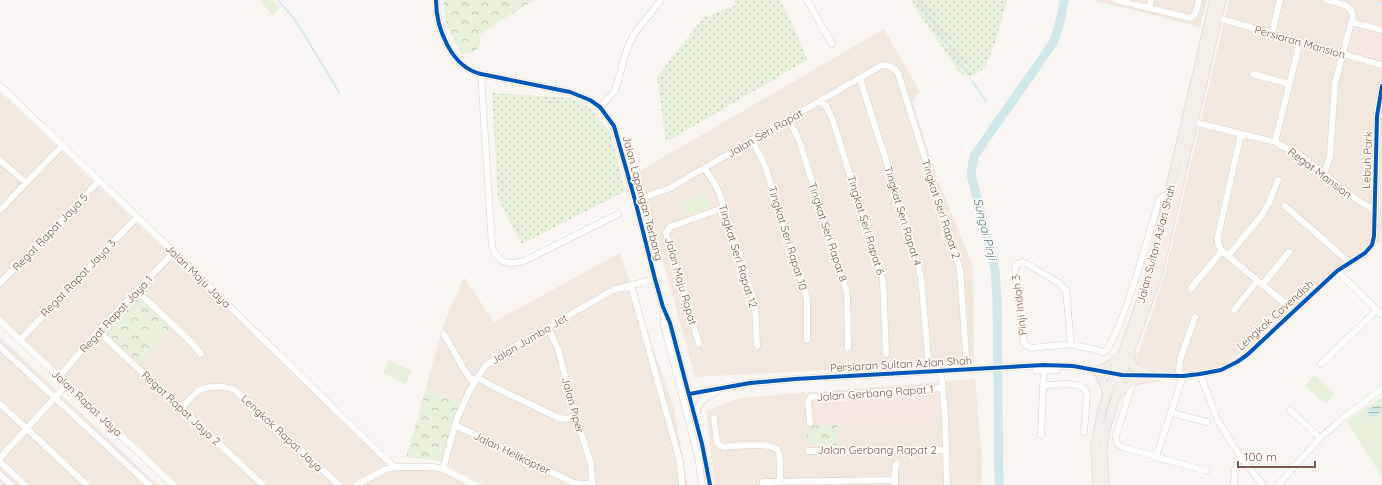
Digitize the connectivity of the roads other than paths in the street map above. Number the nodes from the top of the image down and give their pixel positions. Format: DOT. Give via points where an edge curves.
graph roads {
  1 [pos="436,0"];
  2 [pos="661,0"];
  3 [pos="807,0"];
  4 [pos="1116,0"];
  5 [pos="1151,0"];
  6 [pos="1199,0"];
  7 [pos="1214,0"];
  8 [pos="1222,0"];
  9 [pos="1280,0"];
  10 [pos="1326,0"];
  11 [pos="1149,8"];
  12 [pos="1218,18"];
  13 [pos="1351,22"];
  14 [pos="1382,30"];
  15 [pos="1272,33"];
  16 [pos="1300,42"];
  17 [pos="832,44"];
  18 [pos="1342,54"];
  19 [pos="1382,65"];
  20 [pos="894,67"];
  21 [pos="481,74"];
  22 [pos="1253,74"];
  23 [pos="860,79"];
  24 [pos="1289,84"];
  25 [pos="0,86"];
  26 [pos="1382,86"];
  27 [pos="821,101"];
  28 [pos="600,108"];
  29 [pos="1379,116"];
  30 [pos="788,120"];
  31 [pos="1194,122"];
  32 [pos="1241,134"];
  33 [pos="752,140"];
  34 [pos="1275,142"];
  35 [pos="62,146"];
  36 [pos="0,160"];
  37 [pos="1379,166"];
  38 [pos="705,169"];
  39 [pos="1324,174"];
  40 [pos="1278,180"];
  41 [pos="99,181"];
  42 [pos="25,182"];
  43 [pos="1169,194"];
  44 [pos="635,200"];
  45 [pos="1285,206"];
  46 [pos="723,208"];
  47 [pos="0,210"];
  48 [pos="1374,210"];
  49 [pos="618,214"];
  50 [pos="137,217"];
  51 [pos="1374,236"];
  52 [pos="1222,251"];
  53 [pos="174,252"];
  54 [pos="1289,252"];
  55 [pos="1228,256"];
  56 [pos="1349,262"];
  57 [pos="1337,271"];
  58 [pos="655,279"];
  59 [pos="0,283"];
  60 [pos="1259,283"];
  61 [pos="631,285"];
  62 [pos="1191,288"];
  63 [pos="137,291"];
  64 [pos="663,307"];
  65 [pos="1234,310"];
  66 [pos="1377,310"];
  67 [pos="1294,311"];
  68 [pos="1382,315"];
  69 [pos="1195,317"];
  70 [pos="0,321"];
  71 [pos="548,327"];
  72 [pos="98,331"];
  73 [pos="444,334"];
  74 [pos="20,340"];
  75 [pos="807,340"];
  76 [pos="699,344"];
  77 [pos="1071,344"];
  78 [pos="669,345"];
  79 [pos="757,346"];
  80 [pos="0,347"];
  81 [pos="848,348"];
  82 [pos="1132,349"];
  83 [pos="201,354"];
  84 [pos="886,354"];
  85 [pos="966,355"];
  86 [pos="1122,355"];
  87 [pos="928,357"];
  88 [pos="1321,364"];
  89 [pos="1044,368"];
  90 [pos="1099,372"];
  91 [pos="941,373"];
  92 [pos="1200,374"];
  93 [pos="1117,375"];
  94 [pos="59,376"];
  95 [pos="684,376"];
  96 [pos="1157,376"];
  97 [pos="1183,376"];
  98 [pos="476,379"];
  99 [pos="1133,381"];
  100 [pos="67,384"];
  101 [pos="1043,385"];
  102 [pos="942,388"];
  103 [pos="1382,389"];
  104 [pos="705,391"];
  105 [pos="716,392"];
  106 [pos="1107,395"];
  107 [pos="689,396"];
  108 [pos="55,398"];
  109 [pos="1114,399"];
  110 [pos="0,404"];
  111 [pos="181,408"];
  112 [pos="1290,410"];
  113 [pos="1172,413"];
  114 [pos="576,417"];
  115 [pos="695,417"];
  116 [pos="714,418"];
  117 [pos="1207,422"];
  118 [pos="810,423"];
  119 [pos="455,425"];
  120 [pos="26,429"];
  121 [pos="1084,432"];
  122 [pos="1041,436"];
  123 [pos="693,438"];
  124 [pos="1320,438"];
  125 [pos="946,450"];
  126 [pos="808,451"];
  127 [pos="1240,456"];
  128 [pos="1156,457"];
  129 [pos="0,458"];
  130 [pos="0,462"];
  131 [pos="897,464"];
  132 [pos="394,467"];
  133 [pos="443,469"];
  134 [pos="1206,471"];
  135 [pos="0,475"];
  136 [pos="780,482"];
  137 [pos="895,482"];
  138 [pos="794,483"];
  139 [pos="847,483"];
  140 [pos="593,484"];
  141 [pos="11,485"];
  142 [pos="25,485"];
  143 [pos="87,485"];
  144 [pos="149,485"];
  145 [pos="173,485"];
  146 [pos="263,485"];
  147 [pos="339,485"];
  148 [pos="356,485"];
  149 [pos="474,485"];
  150 [pos="682,485"];
  151 [pos="702,485"];
  152 [pos="710,485"];
  153 [pos="762,485"];
  154 [pos="947,485"];
  155 [pos="1097,485"];
  156 [pos="1105,485"];
  157 [pos="1234,485"];
  158 [pos="1263,485"];
  159 [pos="1278,485"];
  1 -- 21 [label="street, Jalan Lapangan Terbang" via="438,19 450,51 473,71"];
  2 -- 28 [label="street" via="634,34 615,91"];
  3 -- 17 [label="street"];
  4 -- 11 [label="street"];
  5 -- 11 [label="street"];
  6 -- 11 [label="street" via="1190,18"];
  7 -- 43 [label="main road, Jalan Sultan Azlan Shah"];
  8 -- 12 [label="main road, Jalan Sultan Azlan Shah"];
  9 -- 15 [label="street"];
  10 -- 13 [label="street" via="1350,8 1353,16"];
  12 -- 15 [label="street, Persiaran Mansion"];
  12 -- 31 [label="main road, Jalan Sultan Azlan Shah"];
  13 -- 14 [label="street"];
  13 -- 18 [label="street"];
  15 -- 16 [label="street, Persiaran Mansion"];
  16 -- 18 [label="street, Persiaran Mansion"];
  16 -- 24 [label="street"];
  18 -- 19 [label="street, Persiaran Mansion"];
  18 -- 39 [label="street" via="1335,83 1330,156"];
  20 -- 23 [label="street, Jalan Seri Rapat" via="882,65"];
  20 -- 85 [label="street, Tingkat Seri Rapat 2" via="960,269"];
  21 -- 28 [label="street, Jalan Lapangan Terbang" via="570,92 590,100"];
  21 -- 49 [label="street" via="492,246 500,259 509,263 526,260"];
  22 -- 24 [label="street"];
  23 -- 27 [label="street, Jalan Seri Rapat"];
  23 -- 87 [label="street, Tingkat Seri Rapat 4" via="922,277"];
  24 -- 34 [label="street"];
  25 -- 35 [label="street, Jalan Maju Jaya"];
  26 -- 29 [label="street, Lebuh Park"];
  27 -- 30 [label="street, Jalan Seri Rapat"];
  27 -- 84 [label="street, Tingkat Seri Rapat 6" via="832,118 884,281"];
  28 -- 44 [label="street, Jalan Lapangan Terbang" via="618,135"];
  29 -- 37 [label="street, Lebuh Park"];
  30 -- 33 [label="street, Jalan Seri Rapat"];
  30 -- 81 [label="street, Tingkat Seri Rapat 8" via="800,143 847,294"];
  31 -- 32 [label="street, Regat Mansion"];
  31 -- 82 [label="main road, Jalan Sultan Azlan Shah" via="1159,272"];
  32 -- 34 [label="street, Regat Mansion"];
  32 -- 52 [label="street" via="1218,236 1218,244"];
  33 -- 38 [label="street, Jalan Seri Rapat"];
  33 -- 75 [label="street, Tingkat Seri Rapat 10" via="765,166 805,292"];
  34 -- 39 [label="street, Regat Mansion" via="1300,155"];
  35 -- 41 [label="street, Jalan Maju Jaya"];
  35 -- 42 [label="street"];
  36 -- 42 [label="street"];
  37 -- 48 [label="street, Lebuh Park"];
  38 -- 44 [label="street, Jalan Seri Rapat" via="668,189"];
  38 -- 46 [label="street, Tingkat Seri Rapat 12" via="719,192"];
  39 -- 48 [label="street, Regat Mansion"];
  40 -- 55 [label="street" via="1262,214"];
  41 -- 50 [label="street, Jalan Maju Jaya"];
  41 -- 59 [label="street, Regat Rapat Jaya 5"];
  42 -- 47 [label="street"];
  43 -- 77 [label="street" via="1159,200 1120,325 1108,350 1099,352"];
  43 -- 86 [label="main road, Jalan Sultan Azlan Shah" via="1151,269"];
  44 -- 58 [label="street, Jalan Lapangan Terbang"];
  45 -- 56 [label="street"];
  46 -- 76 [label="street, Jalan Maju Rapat" via="670,227 666,233"];
  46 -- 79 [label="street, Tingkat Seri Rapat 12" via="754,302"];
  48 -- 51 [label="street, Lebuh Park"];
  50 -- 53 [label="street, Jalan Maju Jaya"];
  50 -- 74 [label="street, Regat Rapat Jaya 3"];
  51 -- 56 [label="street, Lengkok Cavendish" via="1372,245 1365,253"];
  52 -- 55 [label="street"];
  52 -- 62 [label="street"];
  53 -- 63 [label="street, Regat Rapat Jaya 1"];
  53 -- 132 [label="street, Jalan Maju Jaya"];
  54 -- 60 [label="street"];
  55 -- 60 [label="street"];
  56 -- 57 [label="street, Lengkok Cavendish"];
  57 -- 66 [label="street"];
  57 -- 67 [label="street, Lengkok Cavendish"];
  58 -- 61 [label="street, Jalan Jumbo Jet"];
  58 -- 64 [label="street, Jalan Lapangan Terbang"];
  60 -- 65 [label="street"];
  60 -- 67 [label="street"];
  61 -- 71 [label="street, Jalan Jumbo Jet" via="613,290"];
  61 -- 150 [label="street" via="680,462"];
  63 -- 72 [label="street, Regat Rapat Jaya 1"];
  63 -- 83 [label="street"];
  64 -- 78 [label="street, Jalan Lapangan Terbang"];
  64 -- 95 [label="street, Jalan Lapangan Terbang"];
  66 -- 68 [label="street"];
  66 -- 88 [label="street"];
  67 -- 92 [label="street, Lengkok Cavendish" via="1237,362 1221,370"];
  69 -- 97 [label="street" via="1180,360 1179,370"];
  70 -- 74 [label="street, Jalan Rapat Jaya"];
  71 -- 98 [label="street, Jalan Jumbo Jet" via="485,366"];
  71 -- 114 [label="street, Jalan Piper" via="558,349"];
  72 -- 94 [label="street, Regat Rapat Jaya 1"];
  72 -- 111 [label="street, Regat Rapat Jaya 2"];
  73 -- 98 [label="street" via="465,371"];
  74 -- 94 [label="street, Jalan Rapat Jaya"];
  77 -- 77 [label="street, Pinji Indah 3" via="1066,291 1059,283 1029,265 1023,262 1017,264 1015,268 1024,343 1031,348"];
  78 -- 107 [label="street" via="682,388"];
  78 -- 123 [label="street, Jalan Lapangan Terbang"];
  80 -- 108 [label="street, Jalan Rapat Jaya"];
  82 -- 93 [label="main road, Jalan Sultan Azlan Shah"];
  82 -- 96 [label="main road" via="1133,367"];
  86 -- 90 [label="main road"];
  86 -- 93 [label="main road, Jalan Sultan Azlan Shah"];
  89 -- 90 [label="street, Persiaran Sultan Azlan Shah"];
  89 -- 91 [label="street, Persiaran Sultan Azlan Shah"];
  89 -- 101 [label="street"];
  90 -- 93 [label="street, Lengkok Cavendish"];
  90 -- 106 [label="main road"];
  91 -- 102 [label="street"];
  91 -- 104 [label="street, Persiaran Sultan Azlan Shah" via="780,380"];
  91 -- 105 [label="street, Persiaran Sultan Azlan Shah" via="750,386"];
  92 -- 97 [label="street, Lengkok Cavendish"];
  92 -- 127 [label="street" via="1218,421"];
  93 -- 96 [label="street, Lengkok Cavendish"];
  93 -- 106 [label="main road, Jalan Sultan Azlan Shah"];
  93 -- 109 [label="main road, Jalan Sultan Azlan Shah"];
  94 -- 100 [label="street, Jalan Rapat Jaya"];
  95 -- 104 [label="street" via="692,389"];
  95 -- 107 [label="street, Jalan Lapangan Terbang"];
  96 -- 97 [label="street, Lengkok Cavendish"];
  96 -- 99 [label="main road"];
  97 -- 113 [label="street"];
  98 -- 114 [label="street" via="557,417"];
  98 -- 119 [label="street, Jalan Jumbo Jet"];
  99 -- 109 [label="main road"];
  99 -- 128 [label="street" via="1116,441 1122,447"];
  100 -- 108 [label="street"];
  100 -- 145 [label="street, Jalan Rapat Jaya"];
  101 -- 121 [label="street" via="1076,385 1085,390 1087,395"];
  101 -- 122 [label="street"];
  102 -- 118 [label="street, Jalan Gerbang Rapat 1" via="811,397 808,401"];
  102 -- 125 [label="street"];
  103 -- 124 [label="street" via="1342,418"];
  104 -- 107 [label="street, Persiaran Sultan Azlan Shah"];
  105 -- 107 [label="street, Persiaran Sultan Azlan Shah"];
  105 -- 115 [label="street" via="702,401"];
  106 -- 155 [label="main road, Jalan Sultan Azlan Shah" via="1095,445"];
  107 -- 115 [label="street, Jalan Lapangan Terbang"];
  107 -- 123 [label="street"];
  108 -- 120 [label="street"];
  108 -- 144 [label="street, Jalan Rapat Jaya"];
  109 -- 156 [label="main road, Jalan Sultan Azlan Shah" via="1103,449"];
  110 -- 120 [label="street"];
  111 -- 146 [label="street, Regat Rapat Jaya 2"];
  111 -- 147 [label="street, Lengkok Rapat Jaya" via="199,391 220,387 235,390"];
  112 -- 124 [label="street"];
  113 -- 117 [label="street"];
  113 -- 128 [label="street"];
  114 -- 140 [label="street, Jalan Piper" via="591,464"];
  115 -- 152 [label="street, Jalan Lapangan Terbang"];
  116 -- 136 [label="street" via="717,442 720,445 766,445 776,448 779,454"];
  119 -- 133 [label="street, Jalan Jumbo Jet"];
  119 -- 140 [label="street, Jalan Helikopter" via="574,483"];
  120 -- 129 [label="street"];
  120 -- 143 [label="street"];
  123 -- 151 [label="street, Jalan Lapangan Terbang"];
  124 -- 159 [label="street"];
  125 -- 126 [label="street, Jalan Gerbang Rapat 2"];
  125 -- 154 [label="street"];
  127 -- 157 [label="street" via="1235,470"];
  127 -- 158 [label="street"];
  128 -- 134 [label="street"];
  130 -- 142 [label="street"];
  131 -- 137 [label="street"];
  132 -- 133 [label="street"];
  132 -- 148 [label="street"];
  133 -- 149 [label="street"];
  135 -- 141 [label="street"];
  136 -- 138 [label="street"];
  136 -- 153 [label="street" via="763,482"];
  137 -- 139 [label="street"];
  138 -- 139 [label="street"];
}
